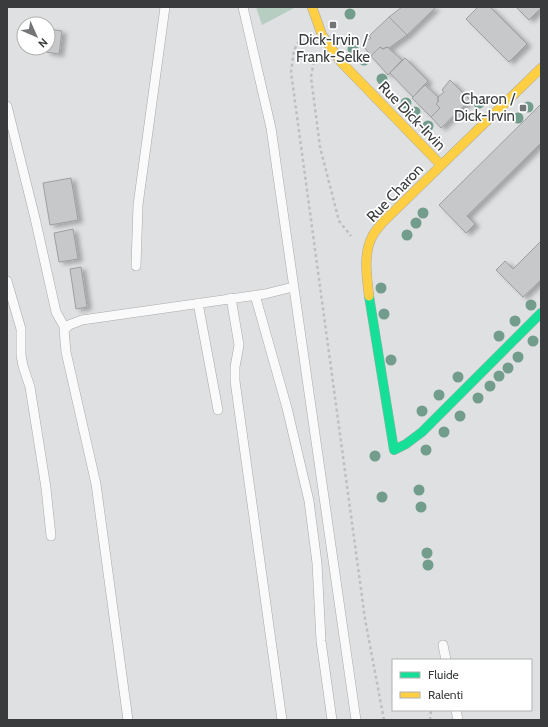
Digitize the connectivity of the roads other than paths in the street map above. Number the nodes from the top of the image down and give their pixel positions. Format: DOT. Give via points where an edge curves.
graph roads {
  1 [pos="165,7"];
  2 [pos="243,7"];
  3 [pos="312,7"];
  4 [pos="541,68"];
  5 [pos="7,106"];
  6 [pos="441,165"];
  7 [pos="136,266"];
  8 [pos="7,281"];
  9 [pos="294,288"];
  10 [pos="255,295"];
  11 [pos="231,298"];
  12 [pos="198,303"];
  13 [pos="541,313"];
  14 [pos="66,328"];
  15 [pos="218,410"];
  16 [pos="51,536"];
  17 [pos="443,645"];
  18 [pos="446,659"];
  19 [pos="128,720"];
  20 [pos="282,720"];
  21 [pos="332,720"];
  22 [pos="356,720"];
  1 -- 7 [label="lane" via="138,205"];
  2 -- 9 [label="lane" via="269,121"];
  3 -- 6 [label="street, Rue Dick-Irvin" via="322,35 341,62"];
  4 -- 6 [label="street, Rue Charon"];
  5 -- 14 [label="lane" via="36,218 56,312"];
  6 -- 13 [label="street, Rue Charon" via="383,222 372,236 368,248 368,286 394,450 422,432"];
  8 -- 16 [label="lane" via="21,329 22,360 30,387"];
  9 -- 10 [label="lane"];
  9 -- 22 [label="lane"];
  10 -- 11 [label="lane"];
  10 -- 21 [label="lane" via="287,408 307,494 317,563 320,630"];
  11 -- 12 [label="lane"];
  11 -- 20 [label="lane" via="240,345 235,381"];
  12 -- 14 [label="lane" via="82,320"];
  12 -- 15 [label="lane"];
  14 -- 19 [label="lane" via="63,333 64,342 96,484"];
  17 -- 18 [label="lane"];
}
